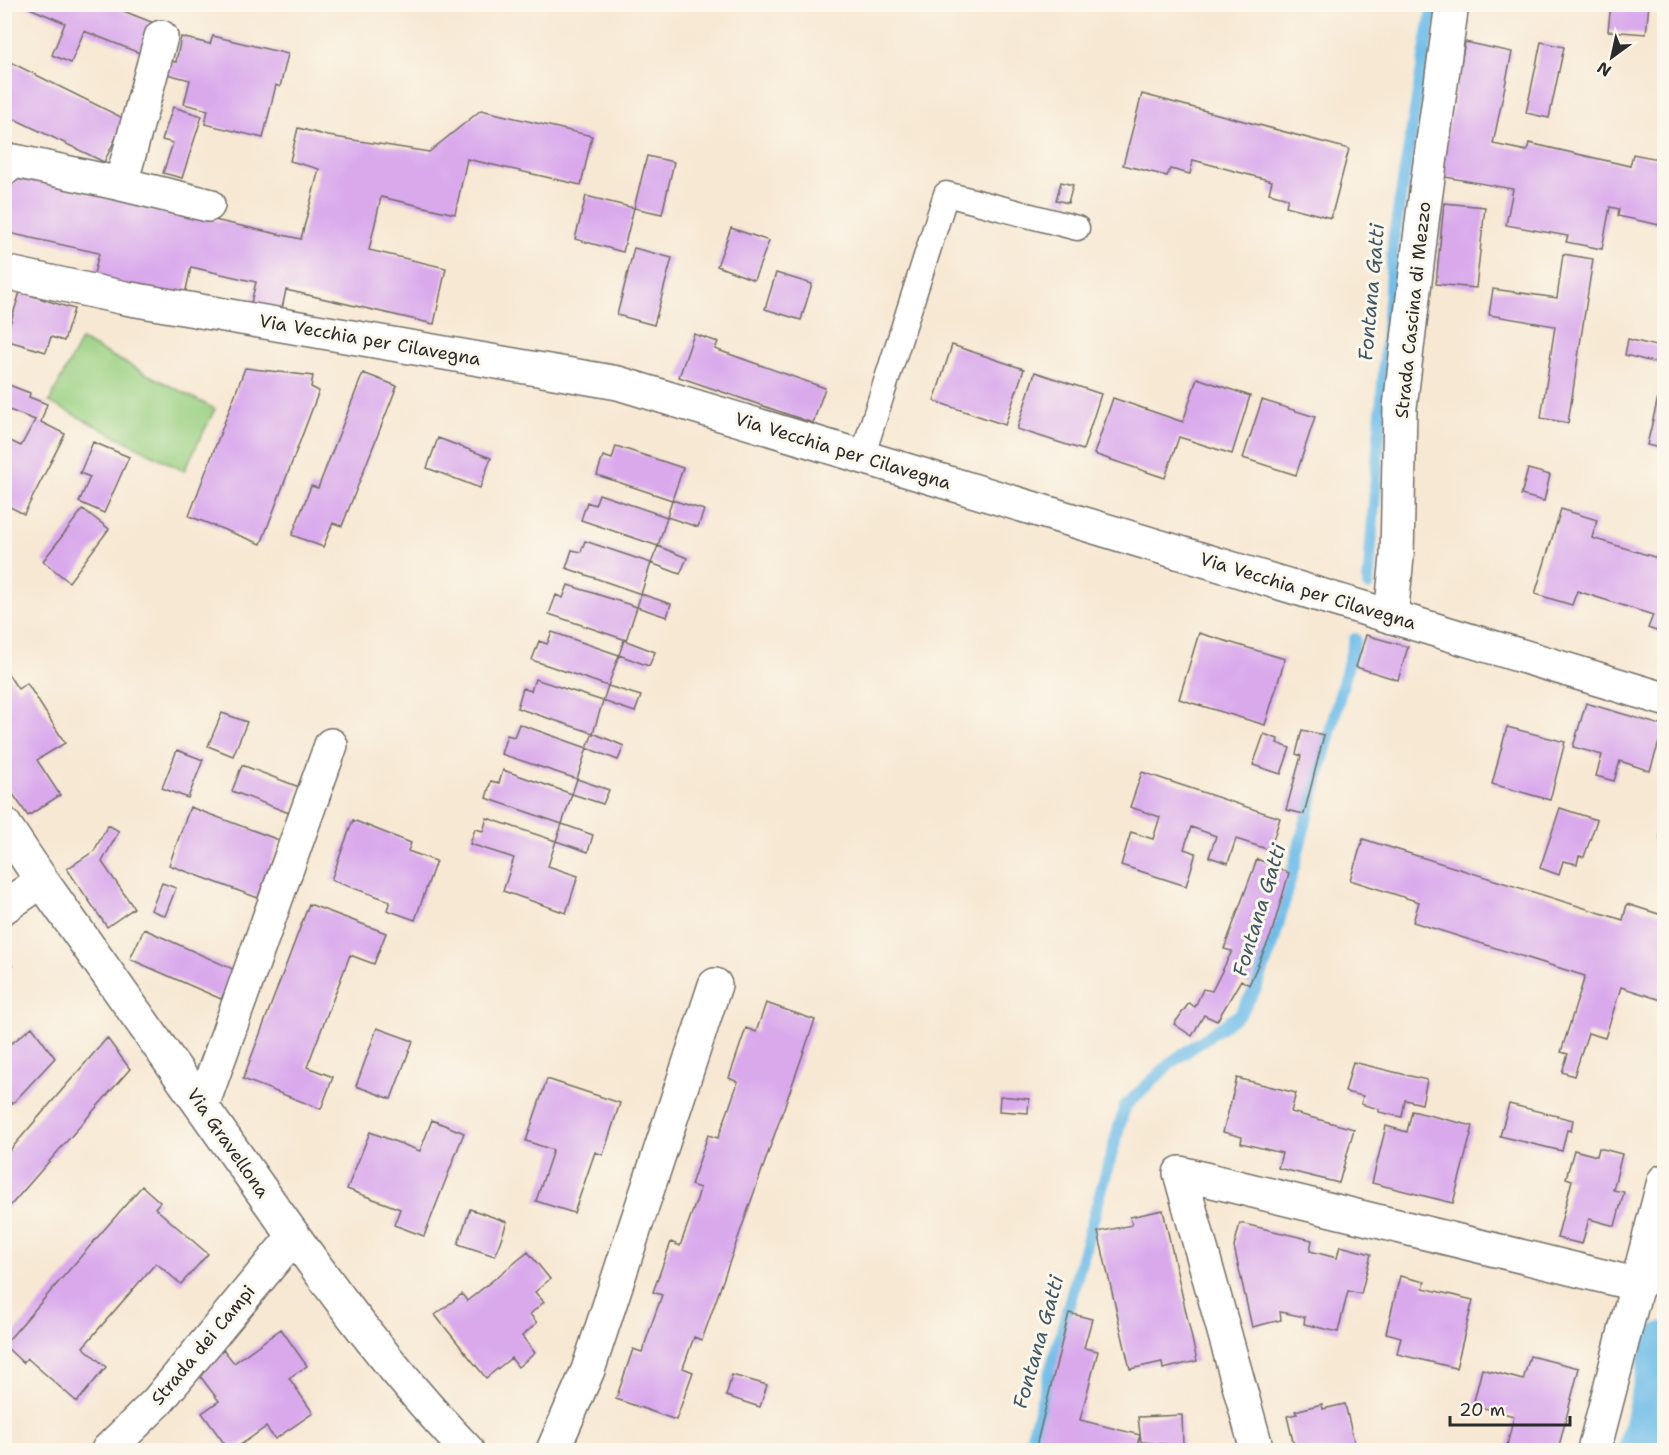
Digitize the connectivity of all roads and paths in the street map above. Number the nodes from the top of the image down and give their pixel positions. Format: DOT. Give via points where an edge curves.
graph roads {
  1 [pos="1452,4"];
  2 [pos="161,37"];
  3 [pos="4,169"];
  4 [pos="121,184"];
  5 [pos="208,205"];
  6 [pos="1077,228"];
  7 [pos="6,276"];
  8 [pos="862,457"];
  9 [pos="1391,617"];
  10 [pos="1665,699"];
  11 [pos="331,745"];
  12 [pos="4,824"];
  13 [pos="42,881"];
  14 [pos="4,907"];
  15 [pos="715,985"];
  16 [pos="201,1106"];
  17 [pos="1665,1180"];
  18 [pos="294,1236"];
  19 [pos="1639,1285"];
  20 [pos="108,1450"];
  21 [pos="467,1450"];
  22 [pos="553,1450"];
  23 [pos="1257,1450"];
  24 [pos="1594,1450"];
  1 -- 9 [label="street, Strada Cascina di Mezzo" via="1400,407 1397,557"];
  2 -- 4 [label="street"];
  3 -- 4 [label="street" via="15,161"];
  4 -- 5 [label="street"];
  6 -- 8 [label="lane" via="945,194"];
  7 -- 8 [label="street, Via Vecchia per Cilavegna" via="618,382"];
  8 -- 9 [label="street, Via Vecchia per Cilavegna"];
  9 -- 10 [label="street, Via Vecchia per Cilavegna"];
  11 -- 16 [label="street"];
  12 -- 13 [label="street, Via Gravellona"];
  13 -- 14 [label="street"];
  13 -- 16 [label="street, Via Gravellona"];
  15 -- 22 [label="street" via="588,1370"];
  16 -- 18 [label="street, Via Gravellona"];
  17 -- 19 [label="street"];
  18 -- 20 [label="street, Strada dei Campi" via="157,1402"];
  18 -- 21 [label="street, Via Gravellona" via="362,1327"];
  19 -- 23 [label="street" via="1180,1173"];
  19 -- 24 [label="street"];
}
